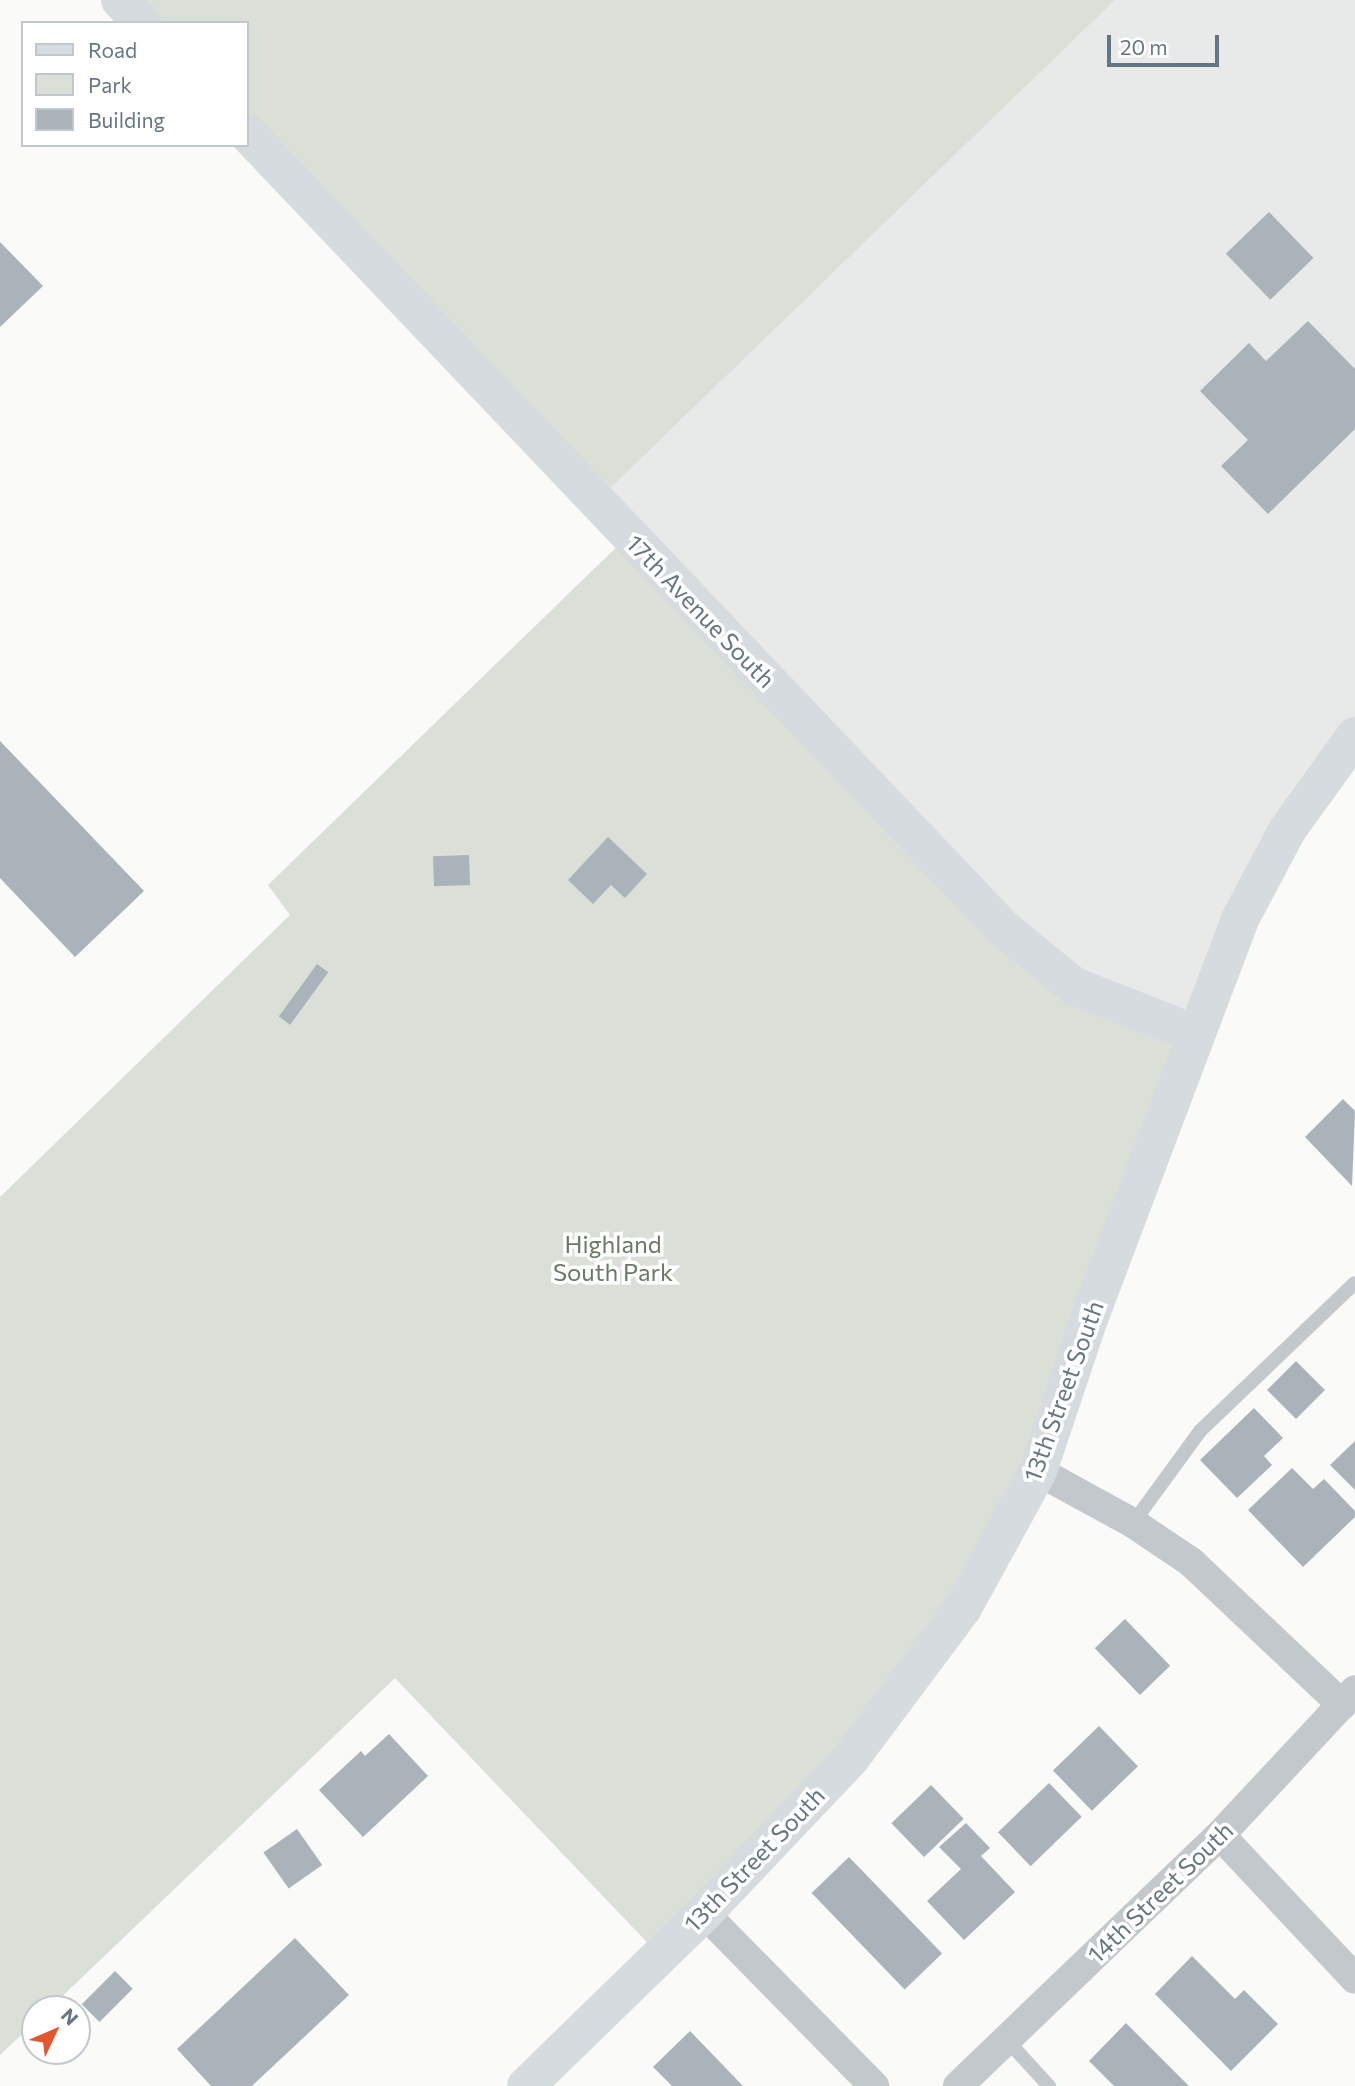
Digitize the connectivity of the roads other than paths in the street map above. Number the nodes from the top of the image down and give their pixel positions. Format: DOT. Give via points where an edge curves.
graph roads {
  1 [pos="120,0"];
  2 [pos="140,21"];
  3 [pos="248,134"];
  4 [pos="1355,736"];
  5 [pos="1196,1034"];
  6 [pos="1355,1283"];
  7 [pos="1038,1471"];
  8 [pos="1133,1523"];
  9 [pos="1348,1698"];
  10 [pos="1220,1835"];
  11 [pos="704,1913"];
  12 [pos="1355,1979"];
  13 [pos="1007,2041"];
  14 [pos="526,2086"];
  15 [pos="874,2086"];
  16 [pos="958,2086"];
  17 [pos="1049,2086"];
  1 -- 2 [label="street"];
  3 -- 5 [label="street, 17th Avenue South" via="1004,929 1074,986"];
  4 -- 5 [label="street, 13th Street South" via="1288,829 1239,921"];
  5 -- 7 [label="street, 13th Street South"];
  6 -- 8 [label="lane" via="1200,1431"];
  7 -- 8 [label="street"];
  7 -- 11 [label="street, 13th Street South" via="963,1608 851,1758"];
  8 -- 9 [label="street" via="1191,1562"];
  9 -- 10 [label="street, 14th Street South"];
  10 -- 12 [label="street"];
  10 -- 13 [label="street, 14th Street South"];
  11 -- 14 [label="street, 13th Street South"];
  11 -- 15 [label="street"];
  13 -- 16 [label="street, 14th Street South"];
  13 -- 17 [label="lane"];
}
